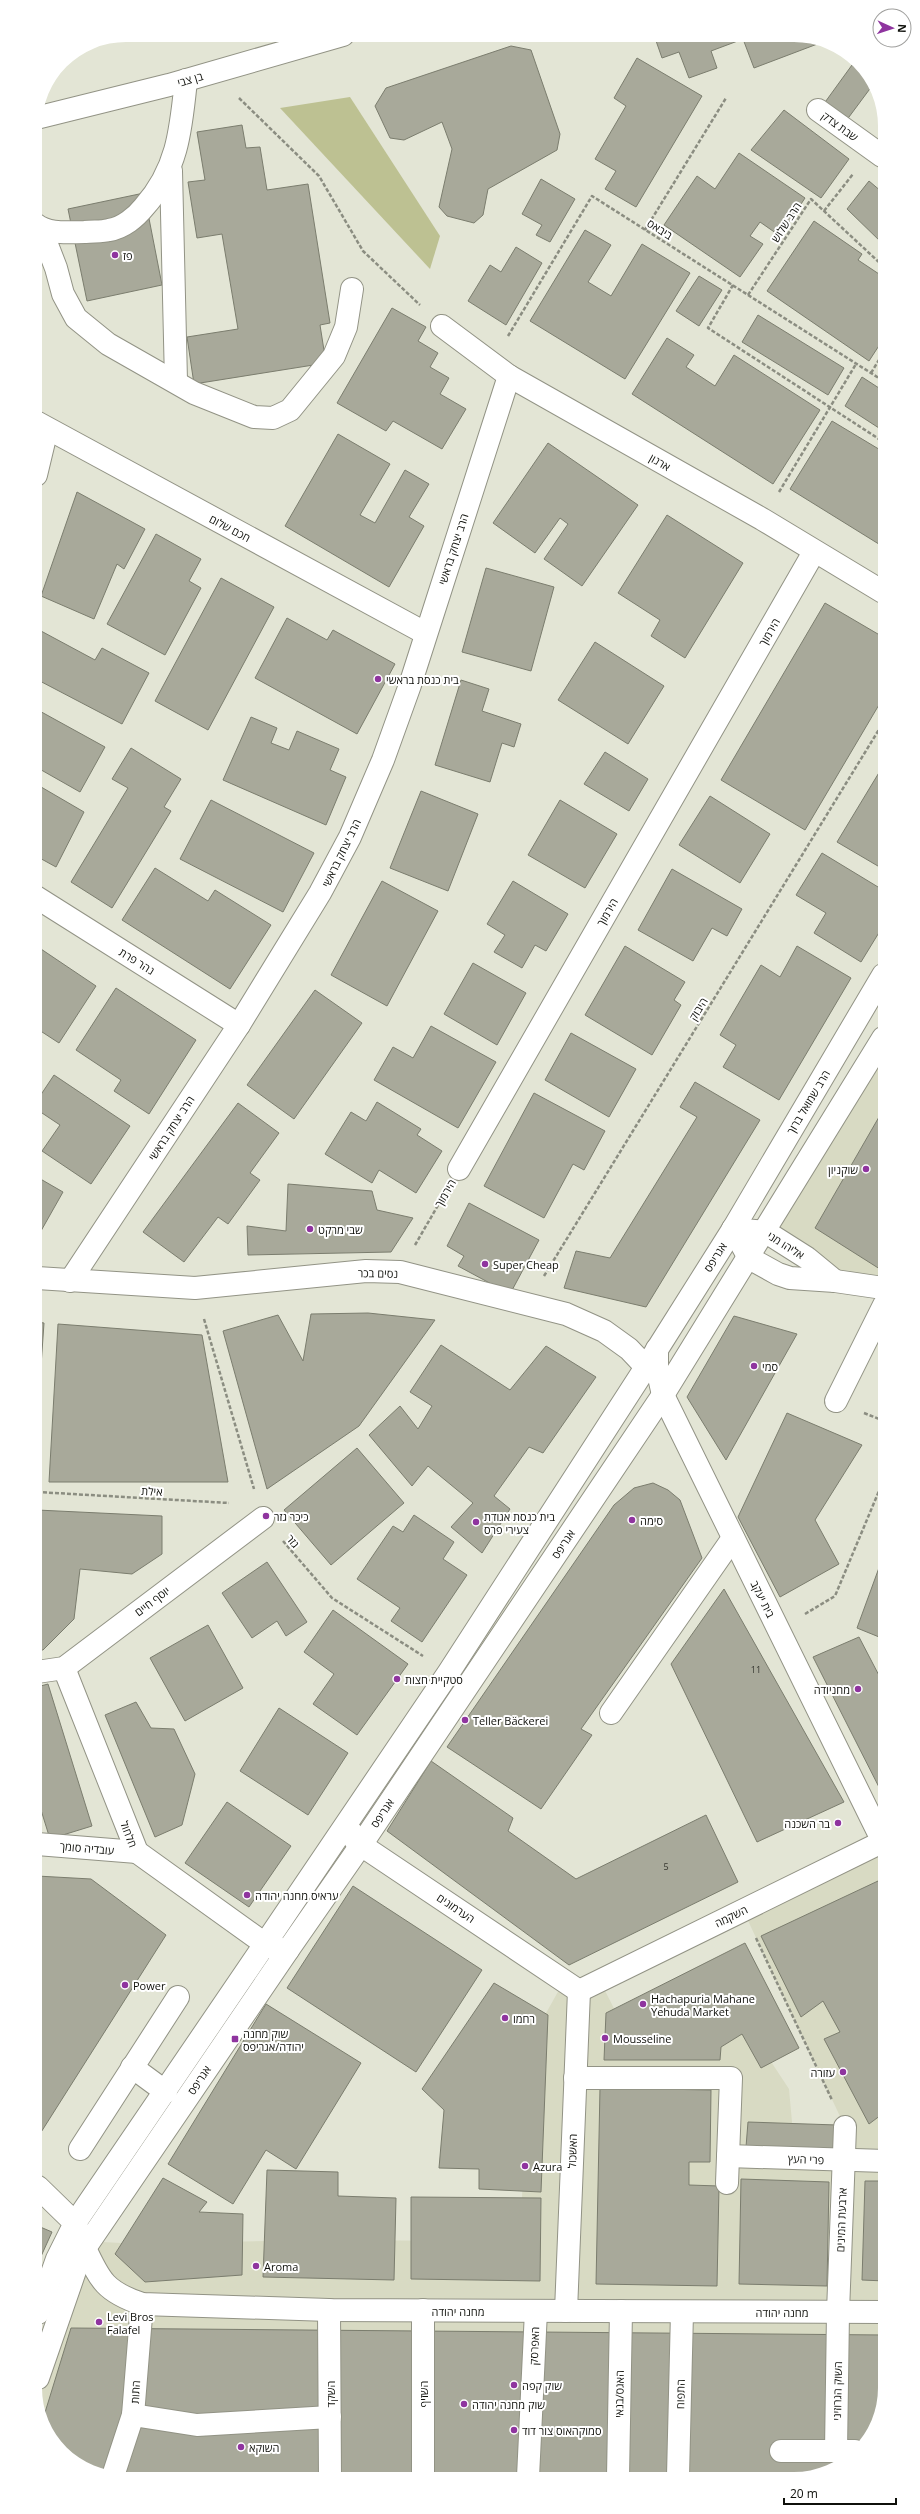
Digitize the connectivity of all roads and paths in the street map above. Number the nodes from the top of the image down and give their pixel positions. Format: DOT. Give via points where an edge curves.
graph roads {
  1 [pos="319,42"];
  2 [pos="213,73"];
  3 [pos="186,80"];
  4 [pos="726,98"];
  5 [pos="818,110"];
  6 [pos="43,116"];
  7 [pos="877,153"];
  8 [pos="171,165"];
  9 [pos="824,211"];
  10 [pos="42,228"];
  11 [pos="645,230"];
  12 [pos="42,236"];
  13 [pos="878,261"];
  14 [pos="733,285"];
  15 [pos="352,289"];
  16 [pos="748,295"];
  17 [pos="442,326"];
  18 [pos="492,362"];
  19 [pos="878,362"];
  20 [pos="856,364"];
  21 [pos="871,373"];
  22 [pos="509,376"];
  23 [pos="878,377"];
  24 [pos="176,382"];
  25 [pos="830,408"];
  26 [pos="42,426"];
  27 [pos="878,438"];
  28 [pos="762,519"];
  29 [pos="814,552"];
  30 [pos="878,590"];
  31 [pos="425,633"];
  32 [pos="878,731"];
  33 [pos="42,901"];
  34 [pos="878,983"];
  35 [pos="238,1025"];
  36 [pos="878,1046"];
  37 [pos="459,1169"];
  38 [pos="733,1229"];
  39 [pos="766,1232"];
  40 [pos="749,1258"];
  41 [pos="400,1272"];
  42 [pos="42,1278"];
  43 [pos="70,1281"];
  44 [pos="836,1281"];
  45 [pos="878,1287"];
  46 [pos="527,1304"];
  47 [pos="878,1317"];
  48 [pos="208,1333"];
  49 [pos="651,1358"];
  50 [pos="663,1395"];
  51 [pos="836,1401"];
  52 [pos="649,1417"];
  53 [pos="42,1492"];
  54 [pos="878,1493"];
  55 [pos="263,1518"];
  56 [pos="733,1538"];
  57 [pos="779,1630"];
  58 [pos="64,1668"];
  59 [pos="42,1671"];
  60 [pos="449,1672"];
  61 [pos="611,1713"];
  62 [pos="353,1814"];
  63 [pos="878,1830"];
  64 [pos="42,1844"];
  65 [pos="361,1845"];
  66 [pos="878,1845"];
  67 [pos="136,1852"];
  68 [pos="743,1910"];
  69 [pos="265,1944"];
  70 [pos="288,1950"];
  71 [pos="579,1991"];
  72 [pos="178,1997"];
  73 [pos="132,2068"];
  74 [pos="575,2078"];
  75 [pos="166,2092"];
  76 [pos="845,2127"];
  77 [pos="80,2150"];
  78 [pos="728,2156"];
  79 [pos="844,2160"];
  80 [pos="878,2161"];
  81 [pos="727,2183"];
  82 [pos="42,2190"];
  83 [pos="75,2223"];
  84 [pos="85,2248"];
  85 [pos="42,2302"];
  86 [pos="142,2304"];
  87 [pos="329,2310"];
  88 [pos="423,2310"];
  89 [pos="536,2311"];
  90 [pos="566,2311"];
  91 [pos="621,2311"];
  92 [pos="682,2312"];
  93 [pos="838,2312"];
  94 [pos="878,2312"];
  95 [pos="42,2366"];
  96 [pos="133,2415"];
  97 [pos="330,2417"];
  98 [pos="781,2451"];
  99 [pos="845,2451"];
  100 [pos="115,2471"];
  101 [pos="330,2472"];
  102 [pos="423,2472"];
  103 [pos="528,2472"];
  104 [pos="618,2472"];
  105 [pos="678,2472"];
  1 -- 2 [label="street, בן צבי"];
  2 -- 3 [label="street, בן צבי"];
  2 -- 17 [label="path" via="319,176 363,251"];
  3 -- 6 [label="street, בן צבי"];
  3 -- 8 [label="street" via="180,137"];
  4 -- 11 [label="path"];
  5 -- 7 [label="street, שבת צדק"];
  7 -- 9 [label="path"];
  8 -- 10 [label="street" via="159,190 135,218 110,230 64,233"];
  8 -- 24 [label="street"];
  9 -- 13 [label="path, הרב שלוש"];
  9 -- 16 [label="path, הרב שלוש" via="811,199"];
  11 -- 14 [label="path, ביבאס"];
  11 -- 18 [label="path, ביבאס" via="592,196"];
  12 -- 24 [label="street" via="56,268 63,294 76,318 108,344"];
  14 -- 16 [label="path, ביבאס"];
  14 -- 25 [label="path" via="708,328"];
  15 -- 24 [label="street" via="346,328 334,356 290,410 273,418 254,417 194,393"];
  16 -- 20 [label="path, ביבאס"];
  17 -- 18 [label="street, ארנון"];
  18 -- 22 [label="street, ארנון"];
  19 -- 21 [label="path"];
  20 -- 21 [label="path, ביבאס"];
  20 -- 25 [label="path"];
  21 -- 23 [label="path, ביבאס"];
  22 -- 28 [label="street, ארנון"];
  22 -- 31 [label="street, הרב יצחק בראשי"];
  25 -- 27 [label="path"];
  25 -- 28 [label="path"];
  26 -- 31 [label="street, חכם שלום"];
  28 -- 29 [label="street, ארנון"];
  29 -- 30 [label="street, ארנון"];
  29 -- 37 [label="street, הירמוך"];
  31 -- 35 [label="street, הרב יצחק בראשי" via="410,685 383,760 350,837 320,893"];
  32 -- 46 [label="path, היבוק"];
  33 -- 35 [label="street, נהר פרת"];
  34 -- 38 [label="street, הרב שמואל ברוך"];
  35 -- 43 [label="street, הרב יצחק בראשי"];
  36 -- 39 [label="street"];
  37 -- 41 [label="path, הירמוך"];
  38 -- 39 [label="street, אליהו מני"];
  38 -- 40 [label="street"];
  38 -- 49 [label="street, אגריפס"];
  39 -- 40 [label="street"];
  39 -- 44 [label="street, אליהו מני" via="807,1258"];
  40 -- 44 [label="street" via="790,1278"];
  40 -- 50 [label="street, אגריפס"];
  41 -- 43 [label="street, נסים בכר" via="366,1271 195,1288"];
  41 -- 46 [label="street, נסים בכר"];
  42 -- 43 [label="street, נסים בכר"];
  44 -- 45 [label="street"];
  46 -- 49 [label="street, נסים בכר" via="566,1314 604,1331 629,1349"];
  47 -- 51 [label="street"];
  48 -- 55 [label="path, גזר"];
  49 -- 50 [label="street, בית יעקב" via="657,1368"];
  49 -- 52 [label="street, נסים בכר" via="654,1394"];
  49 -- 60 [label="street, אגריפס"];
  50 -- 52 [label="street, אגריפס"];
  50 -- 56 [label="street, בית יעקב"];
  52 -- 65 [label="street, אגריפס"];
  53 -- 55 [label="path, אילת" via="232,1503"];
  54 -- 57 [label="path" via="835,1596"];
  55 -- 58 [label="street, יוסף חיים"];
  55 -- 60 [label="path, גזר" via="332,1598"];
  56 -- 57 [label="street, בית יעקב"];
  56 -- 61 [label="street"];
  57 -- 63 [label="street, בית יעקב"];
  58 -- 59 [label="street, יוסף חיים"];
  58 -- 67 [label="street, חלחול"];
  60 -- 62 [label="street, אגריפס"];
  62 -- 65 [label="street, הערמונים" via="352,1833"];
  62 -- 69 [label="street, אגריפס"];
  64 -- 67 [label="street, עובדיה סומך"];
  65 -- 70 [label="street, אגריפס"];
  65 -- 71 [label="street, הערמונים"];
  66 -- 68 [label="street, השקמה"];
  67 -- 69 [label="street, חלחול"];
  68 -- 71 [label="street, השקמה"];
  68 -- 76 [label="path"];
  69 -- 70 [label="street, חלחול" via="272,1948"];
  69 -- 75 [label="street, אגריפס"];
  70 -- 84 [label="street, אגריפס"];
  71 -- 74 [label="street, האשכול"];
  72 -- 73 [label="street"];
  73 -- 75 [label="street"];
  73 -- 77 [label="street"];
  74 -- 78 [label="street" via="731,2078"];
  74 -- 90 [label="street, האשכול"];
  75 -- 83 [label="street, אגריפס"];
  76 -- 79 [label="street, ארבעת המינים"];
  78 -- 79 [label="street, פרי העץ"];
  78 -- 81 [label="street"];
  79 -- 80 [label="street, פרי העץ"];
  79 -- 93 [label="street, ארבעת המינים"];
  82 -- 83 [label="street"];
  83 -- 84 [label="street, מחנה יהודה"];
  83 -- 85 [label="street, אגריפס" via="57,2259"];
  84 -- 86 [label="street, מחנה יהודה" via="96,2272 108,2287 120,2297"];
  84 -- 95 [label="street, אגריפס"];
  86 -- 87 [label="street, מחנה יהודה"];
  86 -- 96 [label="street, התות"];
  87 -- 88 [label="street, מחנה יהודה"];
  87 -- 97 [label="street, השקד"];
  88 -- 89 [label="street, מחנה יהודה"];
  88 -- 102 [label="street, השזיף"];
  89 -- 90 [label="street, מחנה יהודה"];
  89 -- 103 [label="street, האפרסק"];
  90 -- 91 [label="street, מחנה יהודה"];
  91 -- 92 [label="street, מחנה יהודה"];
  91 -- 104 [label="street, האגס/בנאי"];
  92 -- 93 [label="street, מחנה יהודה"];
  92 -- 105 [label="street, התפוח"];
  93 -- 94 [label="street, מחנה יהודה"];
  93 -- 99 [label="street, השוק הגרוזיני"];
  96 -- 97 [label="street" via="197,2425"];
  96 -- 100 [label="street, התות"];
  97 -- 101 [label="street, השקד"];
  98 -- 99 [label="street"];
}
